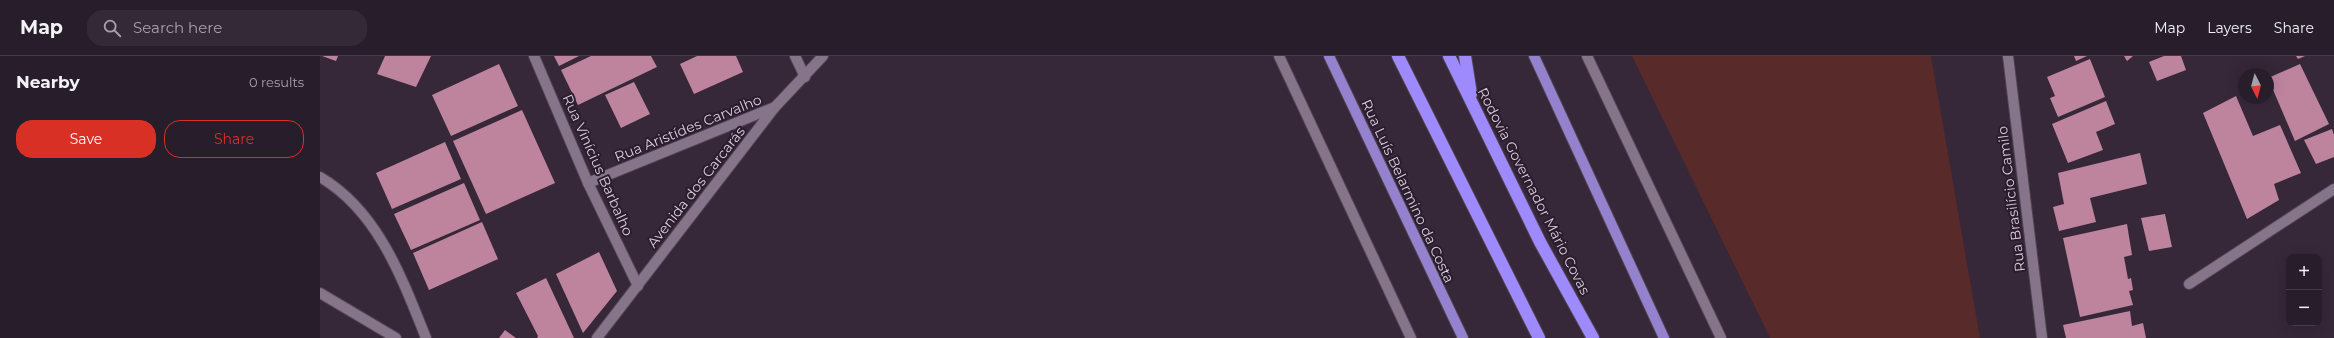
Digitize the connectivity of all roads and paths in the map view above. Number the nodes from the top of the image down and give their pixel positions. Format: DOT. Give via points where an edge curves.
graph roads {
  1 [pos="534,56"];
  2 [pos="795,56"];
  3 [pos="823,56"];
  4 [pos="1279,56"];
  5 [pos="1328,56"];
  6 [pos="1398,56"];
  7 [pos="1449,56"];
  8 [pos="1466,56"];
  9 [pos="1534,56"];
  10 [pos="1586,56"];
  11 [pos="2008,56"];
  12 [pos="805,77"];
  13 [pos="775,107"];
  14 [pos="1474,107"];
  15 [pos="320,177"];
  16 [pos="588,183"];
  17 [pos="2334,189"];
  18 [pos="2189,284"];
  19 [pos="638,286"];
  20 [pos="320,293"];
  21 [pos="1591,334"];
  22 [pos="396,338"];
  23 [pos="426,338"];
  24 [pos="597,338"];
  25 [pos="1411,338"];
  26 [pos="1463,338"];
  27 [pos="1539,338"];
  28 [pos="1664,338"];
  29 [pos="1721,338"];
  30 [pos="2042,338"];
  1 -- 16 [label="street, Rua Vinícius Barbalho"];
  2 -- 12 [label="street"];
  3 -- 12 [label="street, Avenida dos Carcarás"];
  4 -- 25 [label="street"];
  5 -- 26 [label="main road, Rua Luís Belarmino da Costa"];
  6 -- 27 [label="highway"];
  7 -- 14 [label="highway, Rodovia Governador Mário Covas"];
  8 -- 14 [label="highway"];
  9 -- 28 [label="main road"];
  10 -- 29 [label="street"];
  11 -- 30 [label="street, Rua Brasilício Camilo"];
  12 -- 13 [label="street, Avenida dos Carcarás"];
  13 -- 16 [label="street, Rua Aristídes Carvalho"];
  13 -- 19 [label="street, Avenida dos Carcarás"];
  14 -- 21 [label="highway, Rodovia Governador Mário Covas" via="1540,242"];
  15 -- 23 [label="street" via="348,196 364,215 405,284"];
  16 -- 19 [label="street, Rua Vinícius Barbalho"];
  17 -- 18 [label="street"];
  19 -- 24 [label="street, Avenida dos Carcarás"];
  20 -- 22 [label="street"];
}
